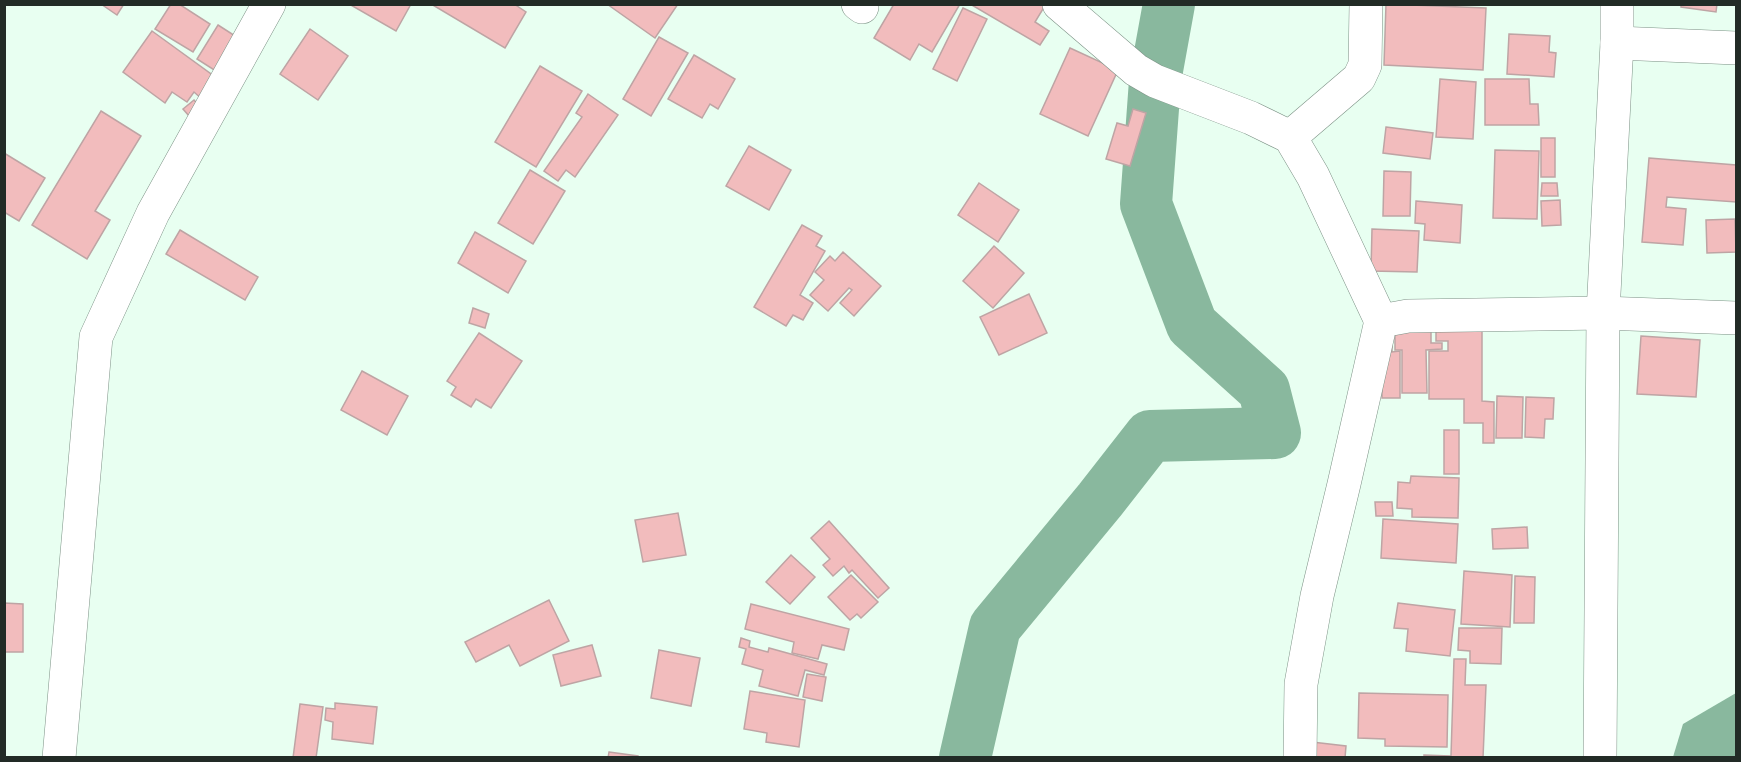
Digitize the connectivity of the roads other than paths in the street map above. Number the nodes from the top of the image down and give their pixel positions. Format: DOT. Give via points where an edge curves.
graph roads {
  1 [pos="269,4"];
  2 [pos="1059,4"];
  3 [pos="1366,4"];
  4 [pos="1617,4"];
  5 [pos="1617,43"];
  6 [pos="1737,48"];
  7 [pos="1290,137"];
  8 [pos="1603,313"];
  9 [pos="1737,318"];
  10 [pos="1381,321"];
  11 [pos="59,758"];
  12 [pos="1300,758"];
  13 [pos="1600,758"];
  1 -- 11 [label="street" via="153,213 96,337"];
  2 -- 7 [label="street" via="1136,70 1155,81"];
  3 -- 7 [label="street" via="1365,65 1359,78"];
  4 -- 5 [label="street"];
  5 -- 6 [label="street"];
  5 -- 8 [label="street"];
  7 -- 10 [label="street" via="1313,176"];
  8 -- 9 [label="street"];
  8 -- 10 [label="street" via="1408,316"];
  8 -- 13 [label="street"];
  10 -- 12 [label="street" via="1317,596 1301,684"];
}
